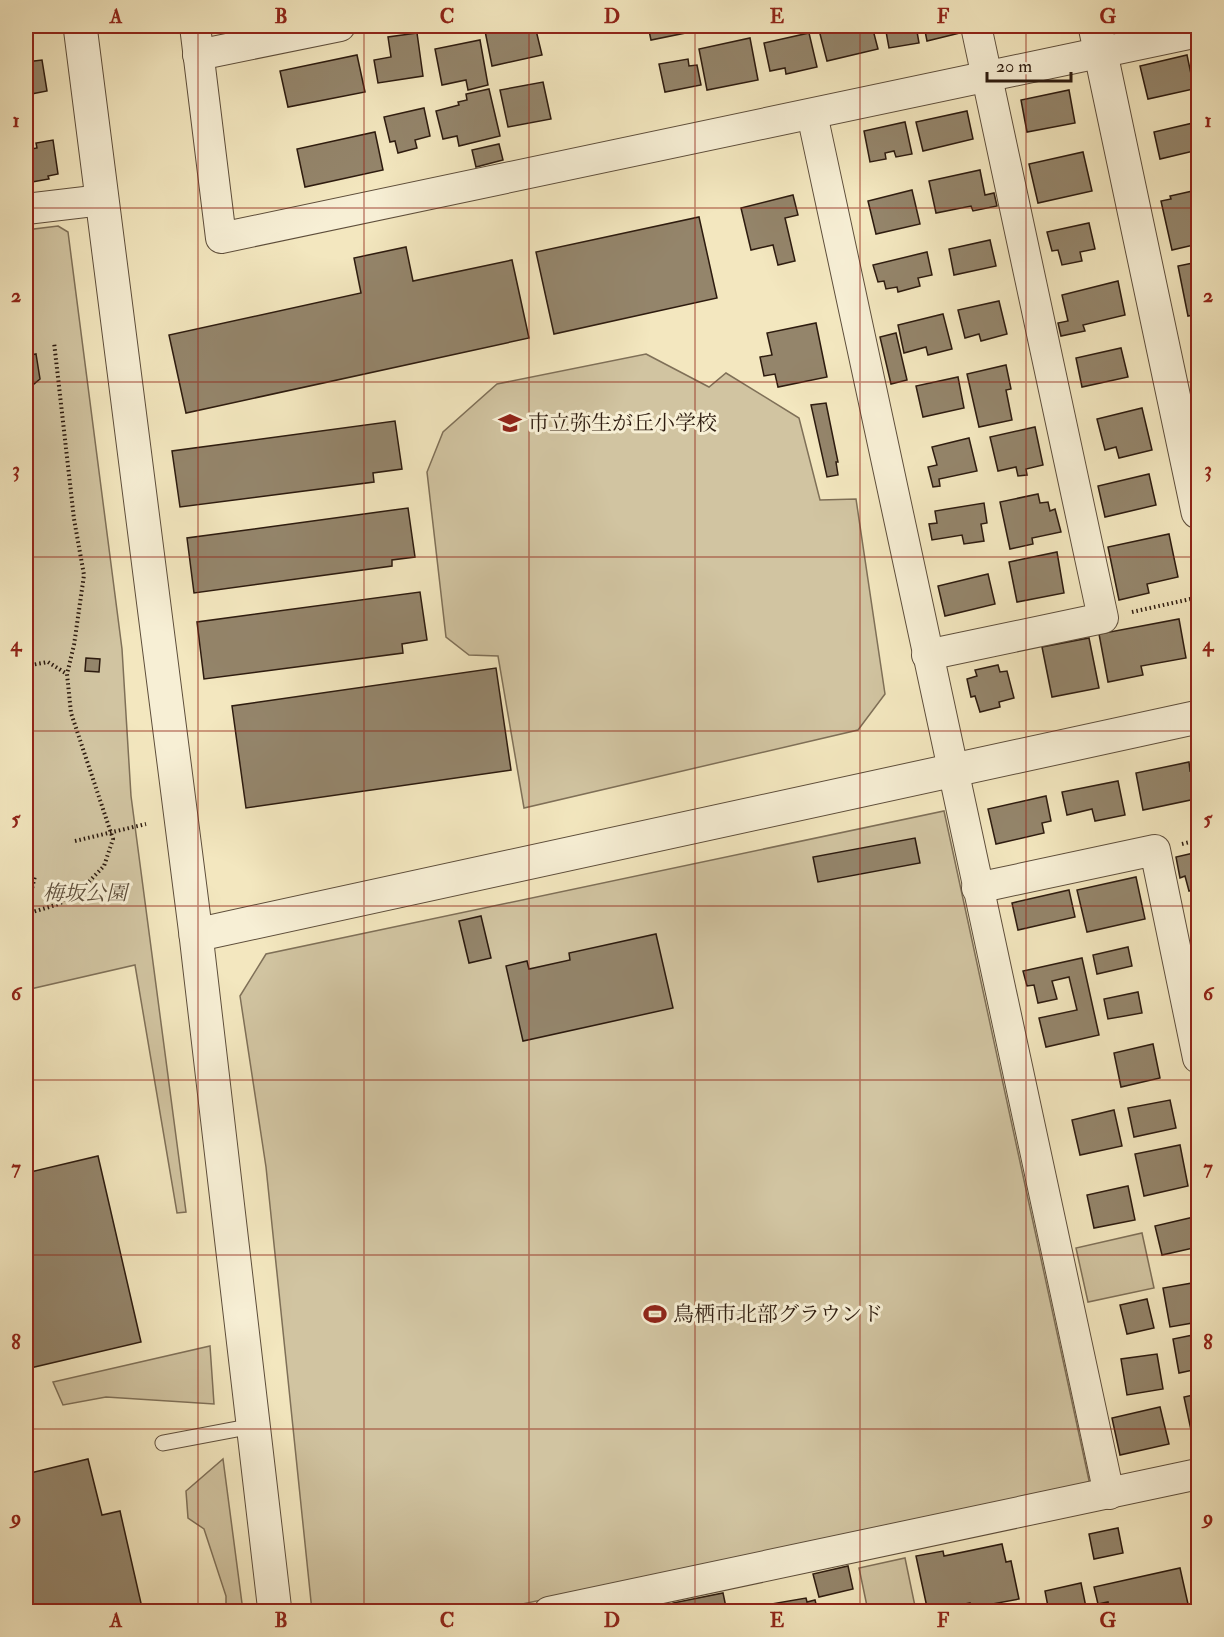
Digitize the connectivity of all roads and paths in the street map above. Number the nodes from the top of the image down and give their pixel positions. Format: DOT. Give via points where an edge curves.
graph roads {
  1 [pos="80,26"];
  2 [pos="195,26"];
  3 [pos="340,26"];
  4 [pos="976,26"];
  5 [pos="1198,32"];
  6 [pos="1098,39"];
  7 [pos="198,55"];
  8 [pos="987,77"];
  9 [pos="812,114"];
  10 [pos="102,200"];
  11 [pos="26,209"];
  12 [pos="54,342"];
  13 [pos="1198,512"];
  14 [pos="1196,598"];
  15 [pos="1103,618"];
  16 [pos="927,655"];
  17 [pos="26,666"];
  18 [pos="67,674"];
  19 [pos="1198,717"];
  20 [pos="952,772"];
  21 [pos="146,824"];
  22 [pos="110,831"];
  23 [pos="75,841"];
  24 [pos="35,876"];
  25 [pos="977,888"];
  26 [pos="26,914"];
  27 [pos="195,935"];
  28 [pos="1198,1058"];
  29 [pos="253,1426"];
  30 [pos="163,1443"];
  31 [pos="1198,1474"];
  32 [pos="1109,1494"];
  33 [pos="274,1611"];
  34 [pos="549,1611"];
  1 -- 10 [label="street"];
  2 -- 7 [label="street"];
  3 -- 7 [label="street"];
  4 -- 8 [label="street"];
  5 -- 6 [label="street"];
  6 -- 8 [label="street"];
  6 -- 13 [label="street"];
  7 -- 9 [label="street" via="221,238"];
  8 -- 9 [label="street"];
  8 -- 15 [label="street"];
  9 -- 16 [label="street"];
  10 -- 11 [label="street"];
  10 -- 27 [label="street"];
  12 -- 18 [label="path" via="84,575"];
  14 -- 15 [label="path"];
  15 -- 16 [label="street"];
  16 -- 20 [label="street"];
  17 -- 18 [label="path" via="48,662"];
  18 -- 22 [label="path" via="78,740"];
  19 -- 20 [label="street"];
  20 -- 25 [label="street"];
  20 -- 27 [label="street"];
  21 -- 22 [label="path"];
  22 -- 23 [label="path"];
  22 -- 26 [label="path" via="113,839 104,866 83,888 58,904"];
  24 -- 26 [label="path"];
  25 -- 28 [label="street" via="1155,850"];
  25 -- 32 [label="street"];
  27 -- 29 [label="street"];
  29 -- 30 [label="lane"];
  29 -- 33 [label="street"];
  31 -- 32 [label="street"];
  32 -- 34 [label="street"];
}
